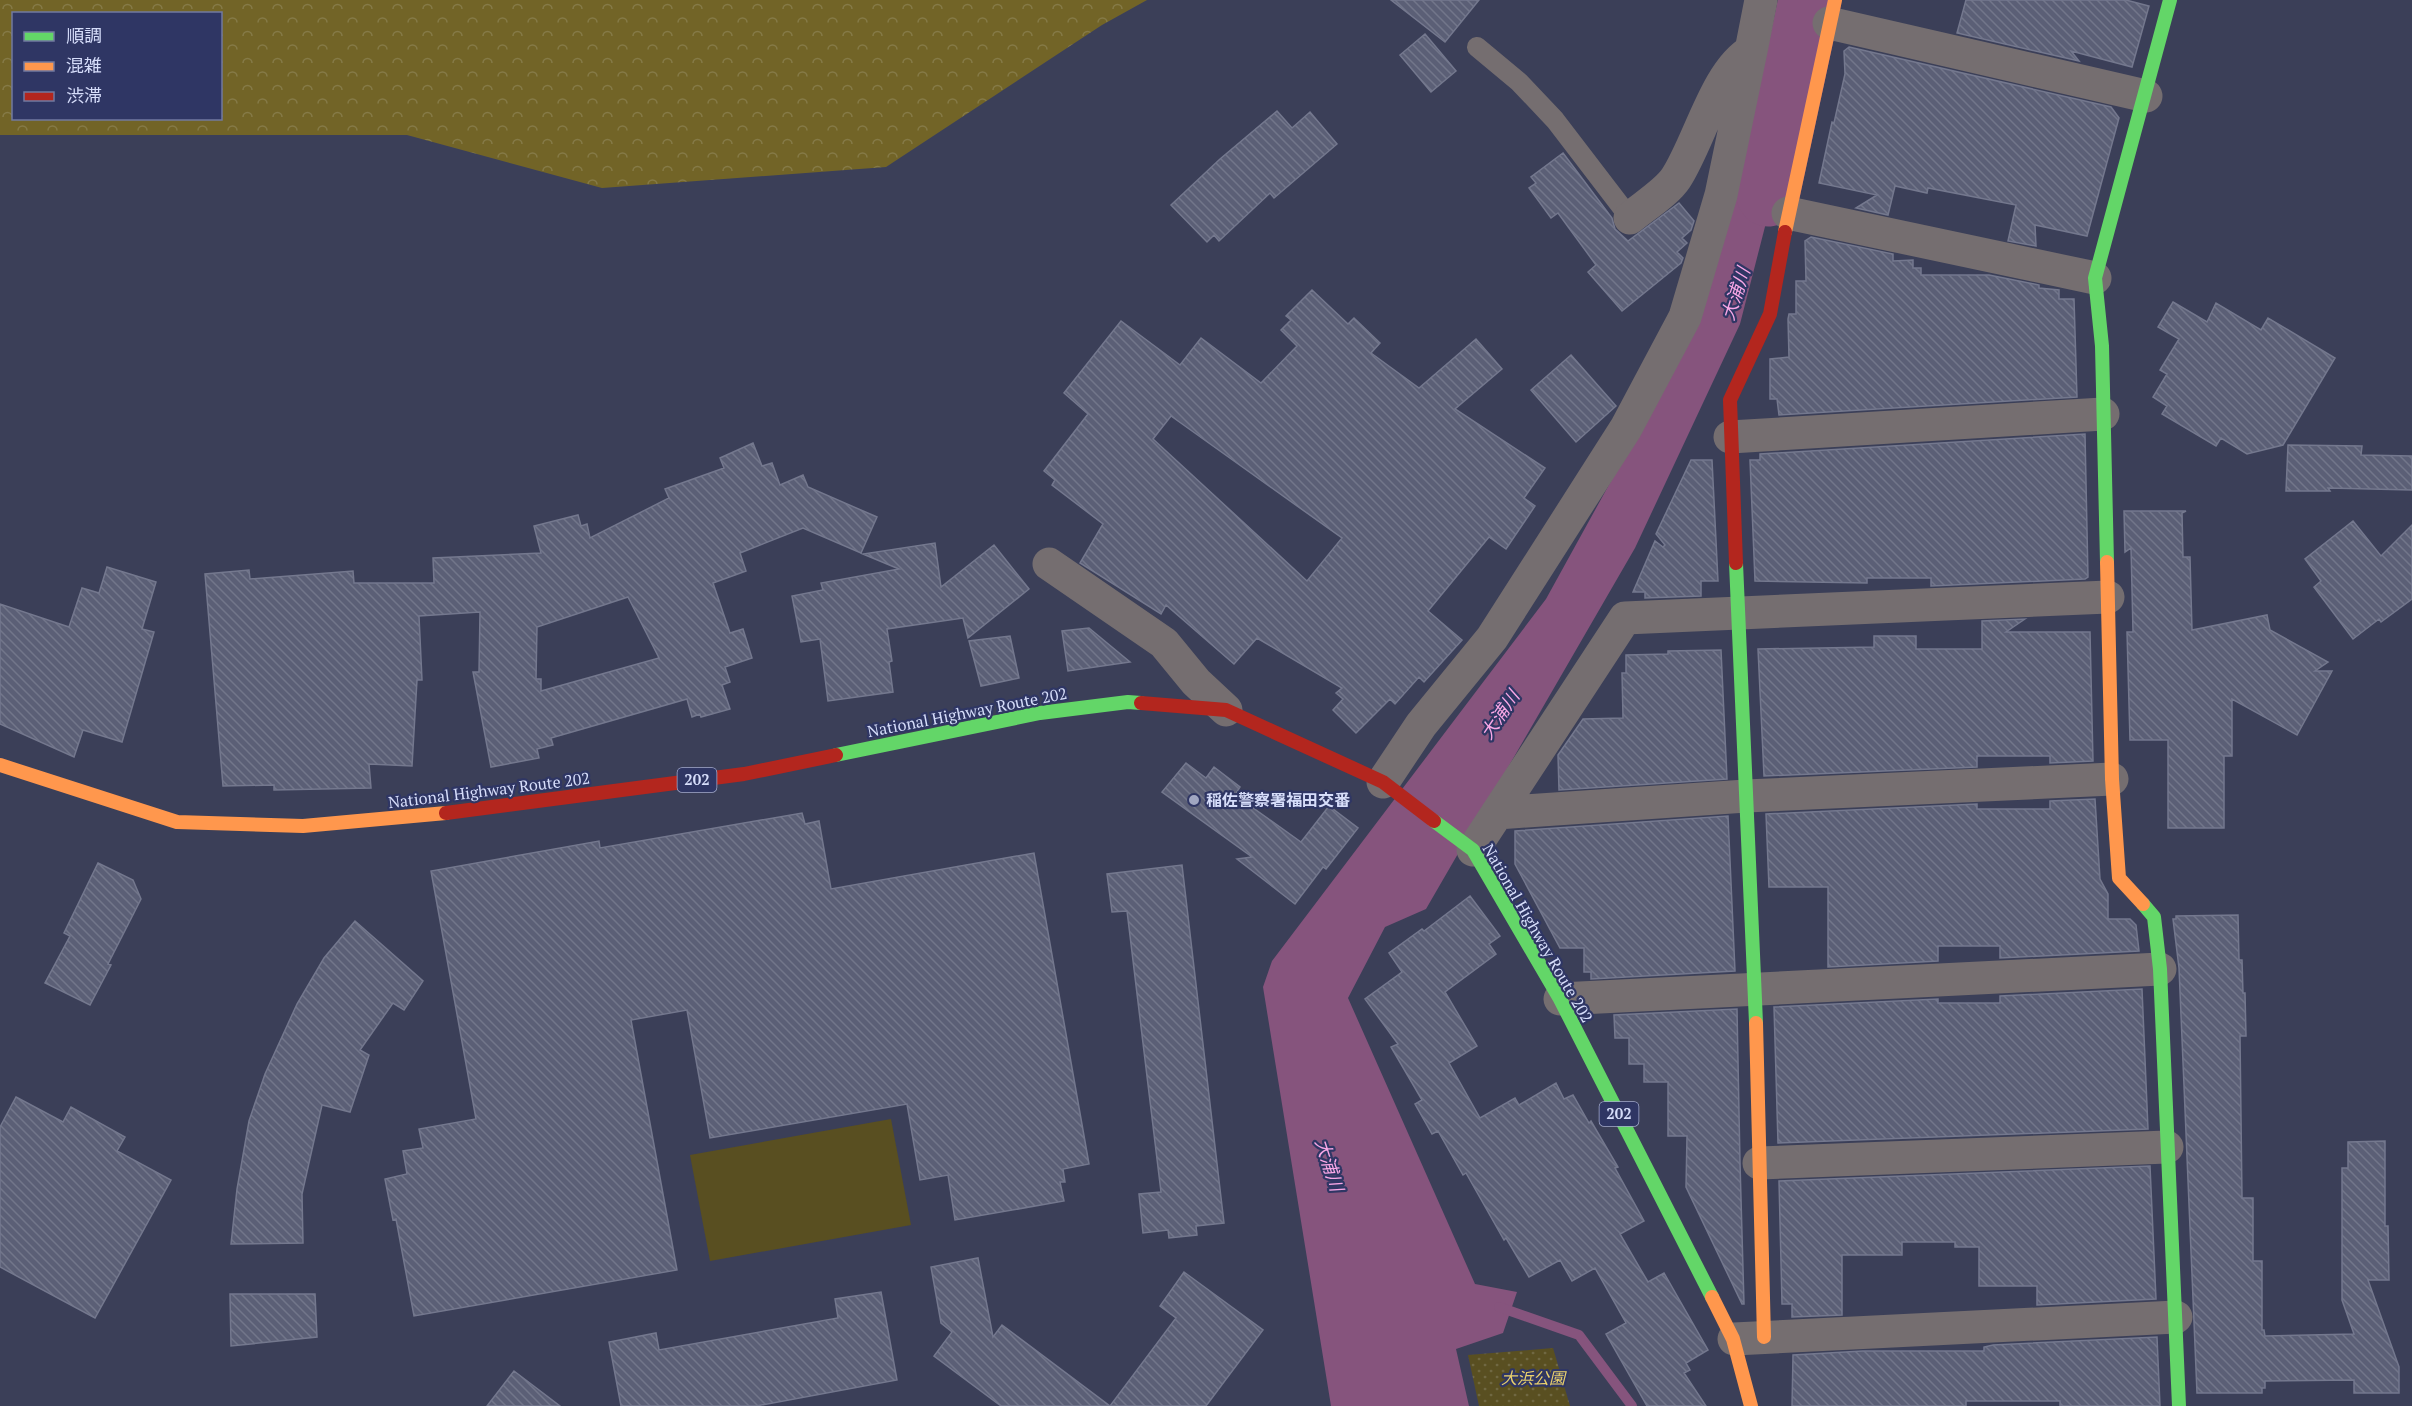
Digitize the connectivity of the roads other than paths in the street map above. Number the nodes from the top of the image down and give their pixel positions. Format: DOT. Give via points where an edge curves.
graph roads {
  1 [pos="1761,0"];
  2 [pos="2170,0"];
  3 [pos="1832,12"];
  4 [pos="1477,47"];
  5 [pos="1751,51"];
  6 [pos="2146,96"];
  7 [pos="1675,181"];
  8 [pos="1721,195"];
  9 [pos="1788,213"];
  10 [pos="1630,218"];
  11 [pos="2095,278"];
  12 [pos="2103,414"];
  13 [pos="1730,437"];
  14 [pos="1049,564"];
  15 [pos="2108,597"];
  16 [pos="1739,614"];
  17 [pos="1226,710"];
  18 [pos="0,765"];
  19 [pos="2112,779"];
  20 [pos="1383,782"];
  21 [pos="1746,796"];
  22 [pos="1497,813"];
  23 [pos="1465,844"];
  24 [pos="2160,969"];
  25 [pos="1755,989"];
  26 [pos="1560,999"];
  27 [pos="2167,1147"];
  28 [pos="1759,1163"];
  29 [pos="2176,1317"];
  30 [pos="1748,1338"];
  31 [pos="1751,1406"];
  32 [pos="2179,1406"];
  1 -- 5 [label="street"];
  2 -- 6 [label="main road"];
  3 -- 6 [label="street"];
  3 -- 9 [label="main road"];
  4 -- 10 [label="lane" via="1519,82 1555,120"];
  5 -- 7 [label="street" via="1740,57 1717,91 1698,139"];
  5 -- 8 [label="street"];
  6 -- 11 [label="main road"];
  7 -- 8 [label="street"];
  7 -- 10 [label="street"];
  8 -- 20 [label="street" via="1685,317 1626,428 1492,638 1421,725"];
  9 -- 11 [label="street"];
  9 -- 13 [label="main road" via="1770,314 1730,400"];
  11 -- 12 [label="main road"];
  12 -- 13 [label="street"];
  12 -- 15 [label="main road"];
  13 -- 16 [label="main road"];
  14 -- 17 [label="street" via="1164,643 1196,682"];
  15 -- 16 [label="street"];
  15 -- 19 [label="main road"];
  16 -- 21 [label="main road"];
  16 -- 22 [label="street" via="1625,618"];
  17 -- 18 [label="main road, National Highway Route 202 / 202" via="1128,702 1040,712 744,774 431,815 303,826 177,822"];
  17 -- 20 [label="main road, National Highway Route 202 / 202"];
  19 -- 21 [label="street"];
  19 -- 24 [label="main road" via="2119,878 2154,916"];
  20 -- 23 [label="main road, National Highway Route 202 / 202"];
  21 -- 22 [label="street"];
  21 -- 25 [label="main road"];
  22 -- 23 [label="street"];
  23 -- 26 [label="main road, National Highway Route 202 / 202"];
  24 -- 25 [label="street"];
  24 -- 27 [label="main road"];
  25 -- 26 [label="street"];
  25 -- 28 [label="main road"];
  26 -- 30 [label="main road, National Highway Route 202 / 202"];
  27 -- 28 [label="street"];
  27 -- 29 [label="main road"];
  28 -- 30 [label="main road"];
  29 -- 30 [label="street"];
  29 -- 32 [label="main road"];
  30 -- 31 [label="main road, National Highway Route 202 / 202"];
}
